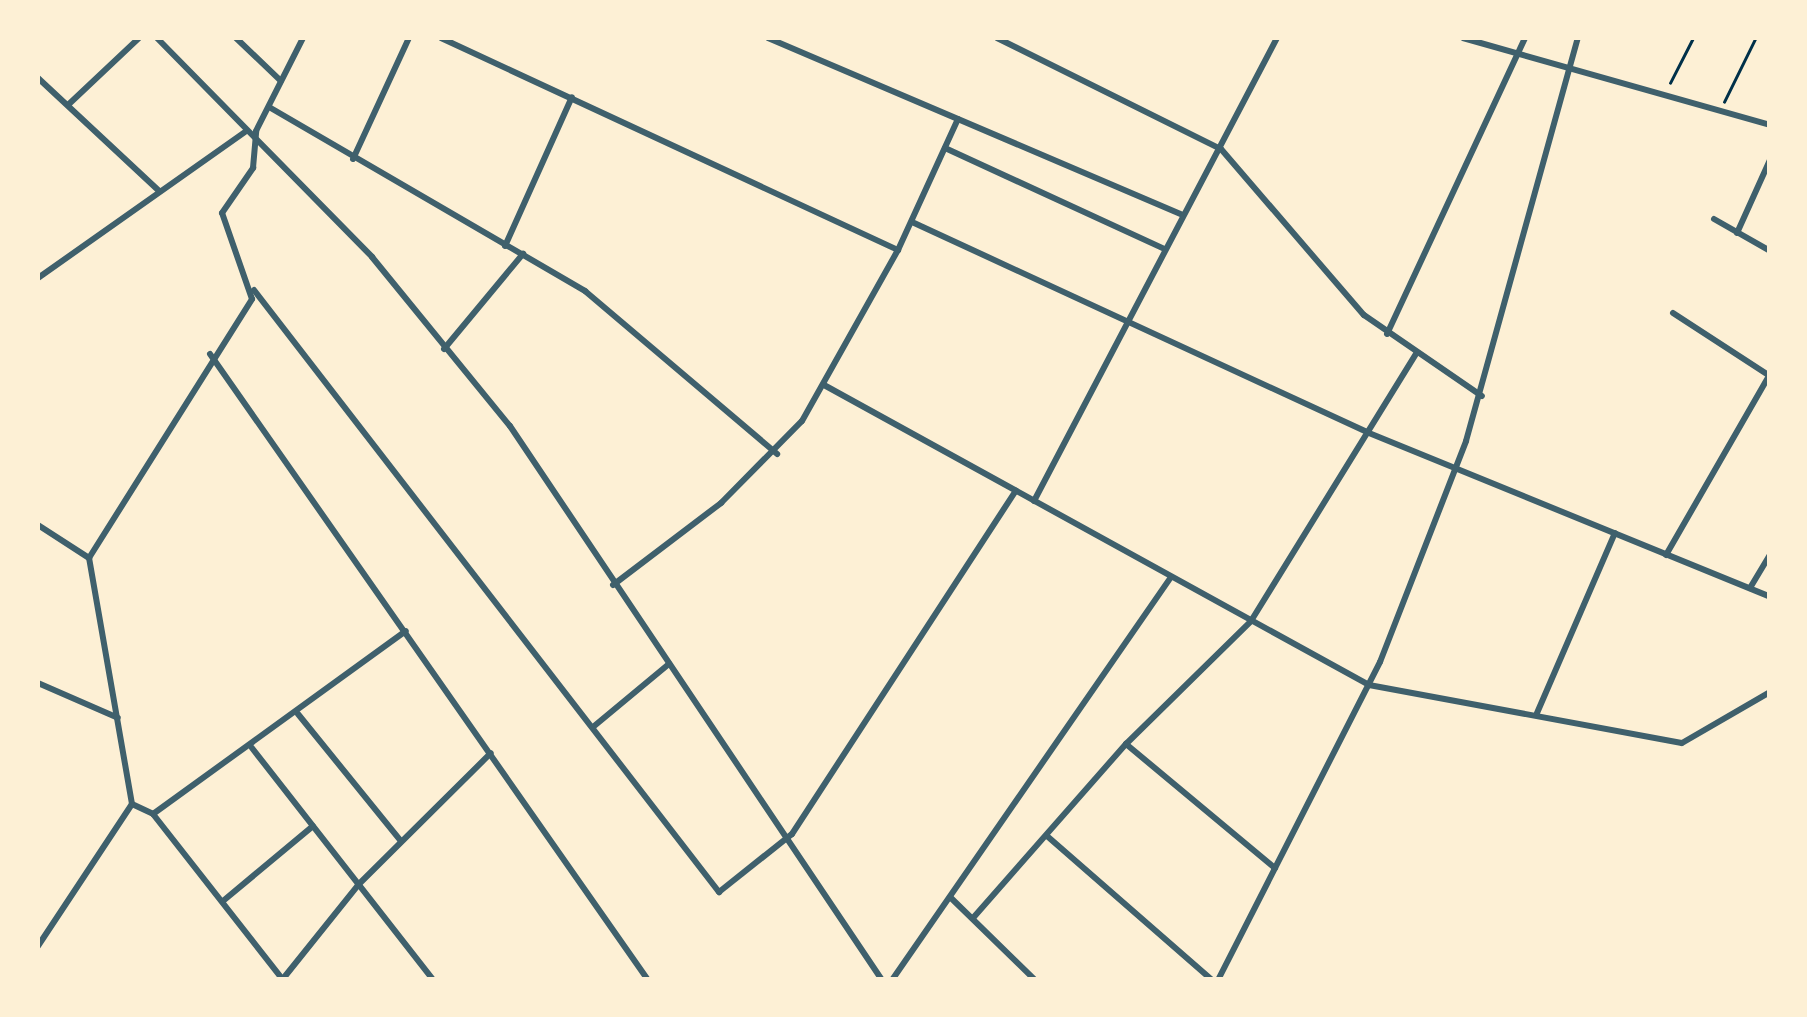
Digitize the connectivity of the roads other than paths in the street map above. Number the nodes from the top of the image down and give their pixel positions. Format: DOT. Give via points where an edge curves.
graph roads {
  1 [pos="139,38"];
  2 [pos="157,38"];
  3 [pos="236,38"];
  4 [pos="303,38"];
  5 [pos="408,38"];
  6 [pos="441,38"];
  7 [pos="768,38"];
  8 [pos="997,38"];
  9 [pos="1277,38"];
  10 [pos="1464,38"];
  11 [pos="1525,38"];
  12 [pos="1578,38"];
  13 [pos="1516,56"];
  14 [pos="1565,73"];
  15 [pos="38,78"];
  16 [pos="281,81"];
  17 [pos="572,97"];
  18 [pos="69,104"];
  19 [pos="269,107"];
  20 [pos="958,119"];
  21 [pos="1770,125"];
  22 [pos="245,132"];
  23 [pos="253,141"];
  24 [pos="945,148"];
  25 [pos="1221,149"];
  26 [pos="353,160"];
  27 [pos="1770,160"];
  28 [pos="159,191"];
  29 [pos="1183,216"];
  30 [pos="1714,220"];
  31 [pos="912,222"];
  32 [pos="1737,233"];
  33 [pos="505,246"];
  34 [pos="1165,249"];
  35 [pos="898,250"];
  36 [pos="1770,251"];
  37 [pos="523,254"];
  38 [pos="38,278"];
  39 [pos="254,290"];
  40 [pos="1672,313"];
  41 [pos="1128,321"];
  42 [pos="1387,334"];
  43 [pos="444,350"];
  44 [pos="1417,352"];
  45 [pos="210,354"];
  46 [pos="1768,372"];
  47 [pos="824,385"];
  48 [pos="1482,396"];
  49 [pos="1369,433"];
  50 [pos="777,454"];
  51 [pos="1456,468"];
  52 [pos="1016,491"];
  53 [pos="1034,501"];
  54 [pos="38,524"];
  55 [pos="1615,533"];
  56 [pos="1666,555"];
  57 [pos="1770,556"];
  58 [pos="89,558"];
  59 [pos="1170,576"];
  60 [pos="613,586"];
  61 [pos="1750,588"];
  62 [pos="1770,597"];
  63 [pos="1251,622"];
  64 [pos="406,631"];
  65 [pos="669,664"];
  66 [pos="38,682"];
  67 [pos="1369,685"];
  68 [pos="1770,692"];
  69 [pos="1537,713"];
  70 [pos="298,714"];
  71 [pos="119,718"];
  72 [pos="593,728"];
  73 [pos="1126,744"];
  74 [pos="252,747"];
  75 [pos="491,753"];
  76 [pos="132,804"];
  77 [pos="153,814"];
  78 [pos="313,826"];
  79 [pos="792,834"];
  80 [pos="1047,836"];
  81 [pos="400,840"];
  82 [pos="1275,868"];
  83 [pos="358,885"];
  84 [pos="950,898"];
  85 [pos="224,902"];
  86 [pos="973,918"];
  87 [pos="38,946"];
  88 [pos="283,979"];
  89 [pos="433,980"];
  90 [pos="648,980"];
  91 [pos="882,980"];
  92 [pos="892,980"];
  93 [pos="1035,980"];
  94 [pos="1215,980"];
  1 -- 18 [label="street"];
  2 -- 22 [label="street"];
  3 -- 16 [label="street"];
  4 -- 16 [label="street"];
  5 -- 26 [label="street"];
  6 -- 17 [label="street"];
  7 -- 20 [label="street"];
  8 -- 25 [label="street"];
  9 -- 25 [label="street"];
  10 -- 13 [label="street"];
  11 -- 13 [label="street"];
  12 -- 14 [label="street"];
  13 -- 14 [label="street"];
  13 -- 42 [label="street"];
  14 -- 21 [label="street"];
  14 -- 48 [label="street"];
  15 -- 18 [label="street"];
  16 -- 19 [label="street"];
  17 -- 33 [label="street"];
  17 -- 35 [label="street"];
  18 -- 28 [label="street"];
  19 -- 23 [label="street"];
  19 -- 26 [label="street"];
  20 -- 24 [label="street"];
  20 -- 29 [label="street"];
  22 -- 23 [label="street"];
  22 -- 28 [label="street"];
  23 -- 39 [label="street" via="253,168 222,219"];
  23 -- 43 [label="street" via="372,257"];
  24 -- 31 [label="street"];
  24 -- 34 [label="street"];
  25 -- 29 [label="street"];
  25 -- 42 [label="street"];
  26 -- 33 [label="street"];
  27 -- 32 [label="street"];
  28 -- 38 [label="street"];
  29 -- 34 [label="street"];
  30 -- 32 [label="street"];
  31 -- 35 [label="street"];
  31 -- 41 [label="street"];
  32 -- 36 [label="street"];
  33 -- 37 [label="street"];
  34 -- 41 [label="street"];
  35 -- 47 [label="street"];
  37 -- 43 [label="street"];
  37 -- 50 [label="street" via="604,305"];
  39 -- 45 [label="street"];
  39 -- 72 [label="street"];
  40 -- 46 [label="street"];
  41 -- 49 [label="street"];
  41 -- 53 [label="street"];
  42 -- 44 [label="street"];
  43 -- 60 [label="street" via="510,426"];
  44 -- 48 [label="street"];
  44 -- 49 [label="street"];
  45 -- 58 [label="street" via="169,438"];
  45 -- 64 [label="street"];
  46 -- 56 [label="street"];
  47 -- 50 [label="street"];
  47 -- 52 [label="street"];
  48 -- 51 [label="street"];
  49 -- 51 [label="street"];
  49 -- 63 [label="street"];
  50 -- 60 [label="street"];
  51 -- 55 [label="street"];
  51 -- 67 [label="street"];
  52 -- 53 [label="street"];
  52 -- 79 [label="street"];
  53 -- 59 [label="street"];
  54 -- 58 [label="street"];
  55 -- 56 [label="street"];
  55 -- 69 [label="street"];
  56 -- 61 [label="street"];
  57 -- 61 [label="street"];
  58 -- 71 [label="street"];
  59 -- 63 [label="street"];
  59 -- 84 [label="street"];
  60 -- 65 [label="street"];
  61 -- 62 [label="street"];
  63 -- 67 [label="street"];
  63 -- 73 [label="street"];
  64 -- 70 [label="street"];
  64 -- 75 [label="street"];
  65 -- 72 [label="street"];
  65 -- 79 [label="street"];
  66 -- 71 [label="street"];
  67 -- 69 [label="street"];
  67 -- 82 [label="street"];
  68 -- 69 [label="street" via="1682,743"];
  70 -- 74 [label="street"];
  70 -- 81 [label="street"];
  71 -- 76 [label="street"];
  72 -- 79 [label="street" via="714,890 729,890"];
  73 -- 80 [label="street"];
  73 -- 82 [label="street"];
  74 -- 77 [label="street"];
  74 -- 78 [label="street"];
  75 -- 81 [label="street"];
  75 -- 90 [label="street"];
  76 -- 77 [label="street"];
  76 -- 87 [label="street"];
  77 -- 85 [label="street"];
  78 -- 83 [label="street"];
  78 -- 85 [label="street"];
  79 -- 91 [label="street"];
  80 -- 86 [label="street"];
  80 -- 94 [label="street"];
  81 -- 83 [label="street"];
  82 -- 94 [label="street"];
  83 -- 88 [label="street"];
  83 -- 89 [label="street"];
  84 -- 86 [label="street"];
  84 -- 92 [label="street"];
  85 -- 88 [label="street"];
  86 -- 93 [label="street"];
}
